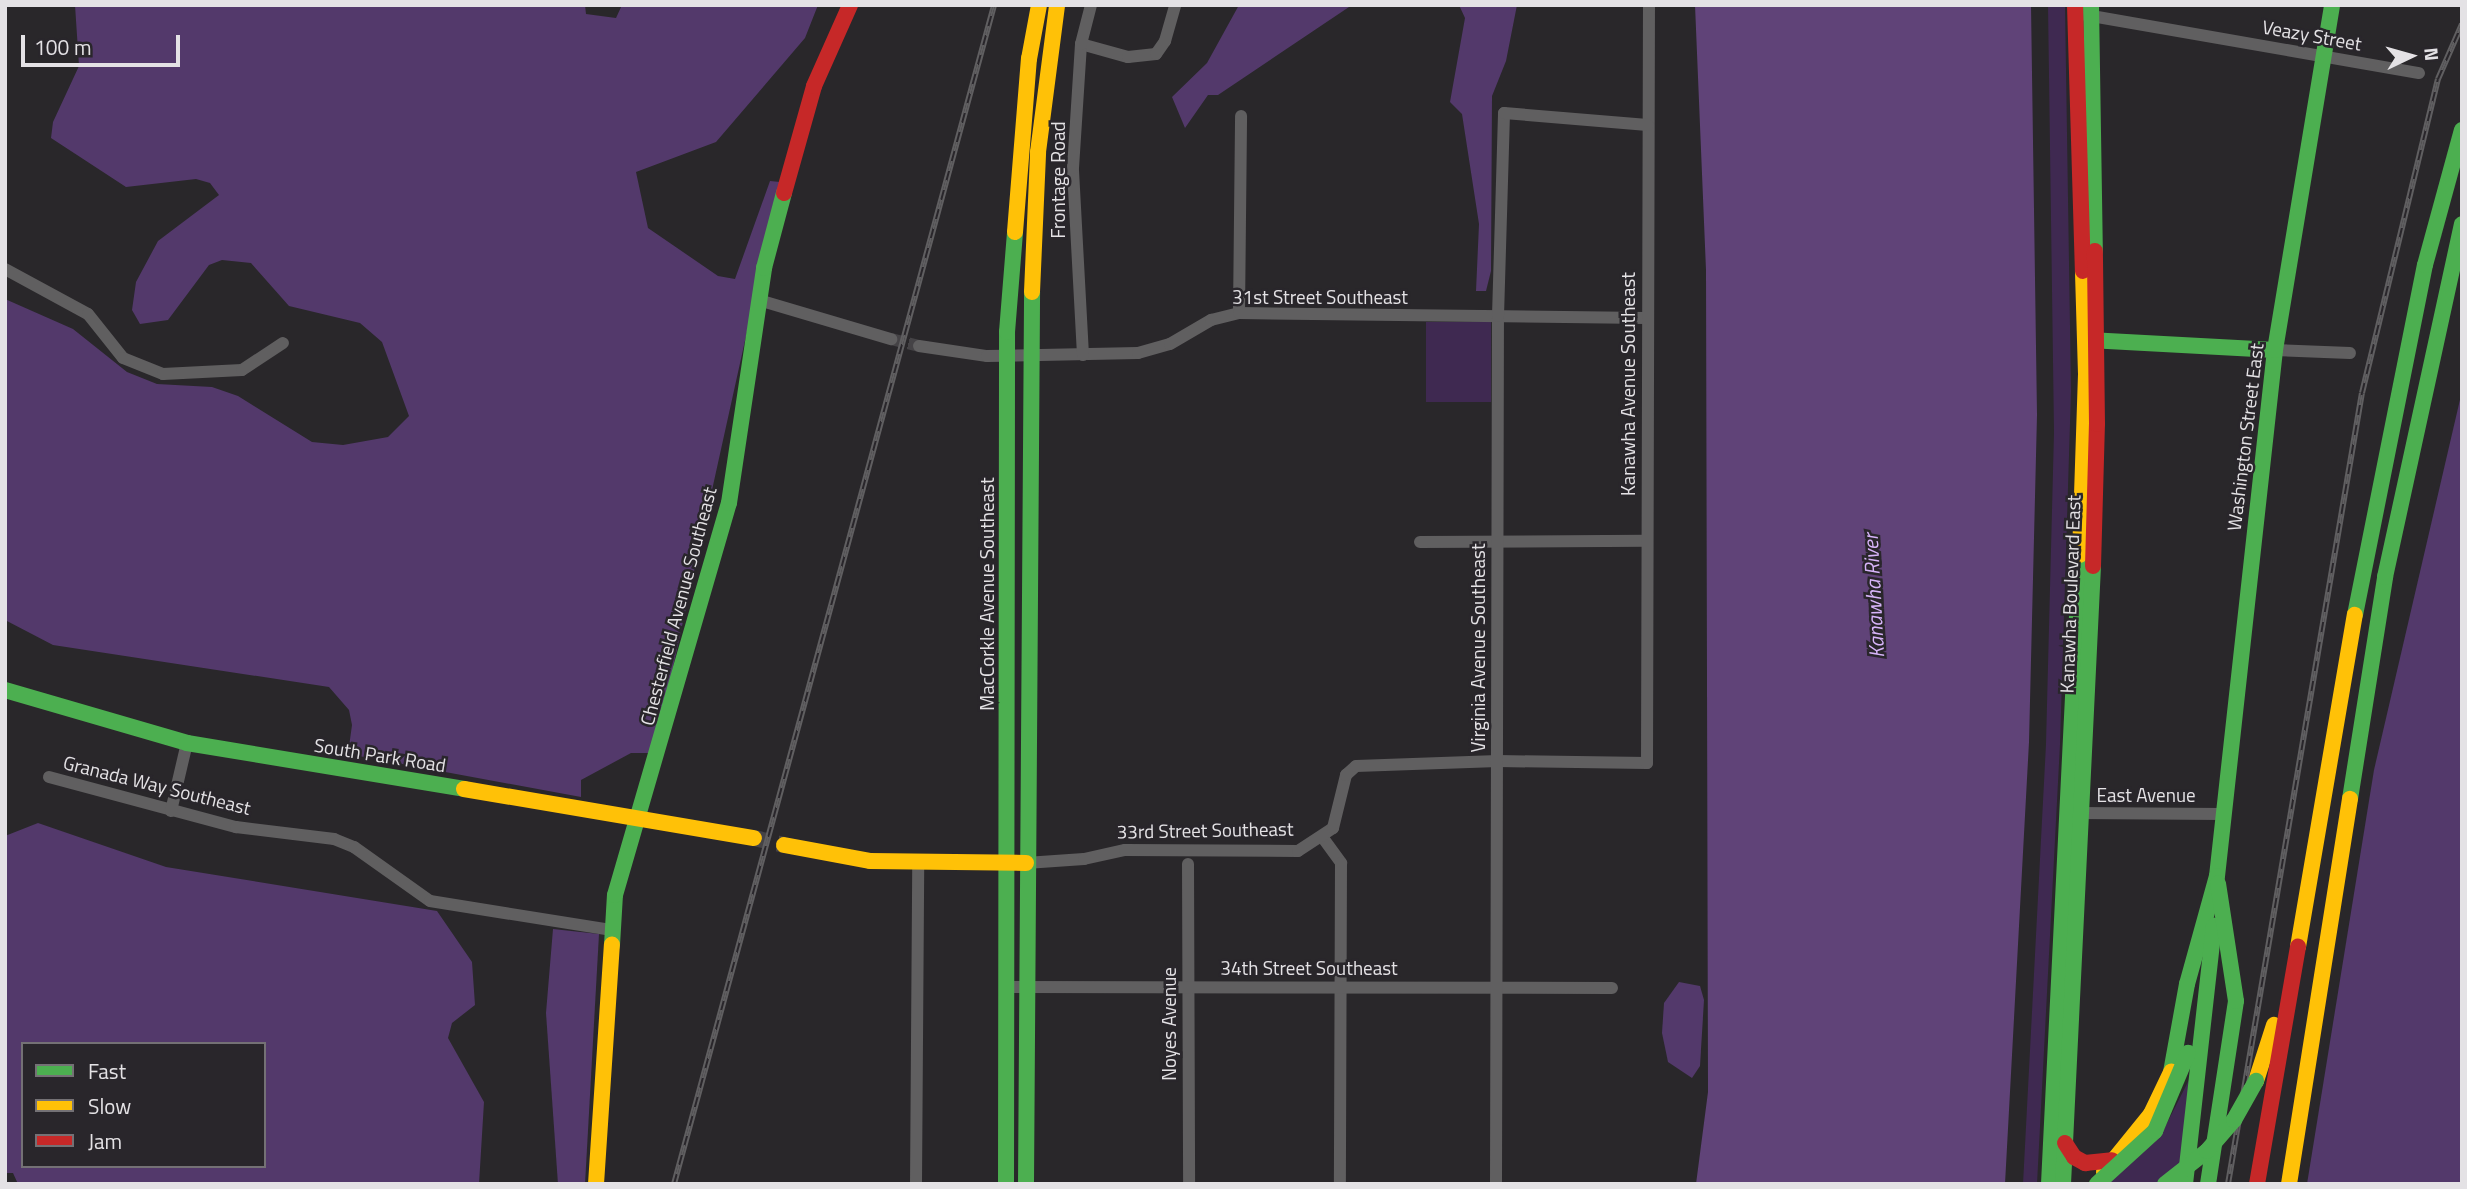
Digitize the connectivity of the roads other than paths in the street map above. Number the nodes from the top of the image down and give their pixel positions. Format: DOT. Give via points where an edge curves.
graph roads {
  1 [pos="850,5"];
  2 [pos="1039,5"];
  3 [pos="1057,5"];
  4 [pos="1091,5"];
  5 [pos="1175,5"];
  6 [pos="1649,5"];
  7 [pos="2332,5"];
  8 [pos="2083,10"];
  9 [pos="1081,44"];
  10 [pos="2324,56"];
  11 [pos="2419,73"];
  12 [pos="1241,116"];
  13 [pos="1647,125"];
  14 [pos="2462,130"];
  15 [pos="2462,225"];
  16 [pos="2082,263"];
  17 [pos="5,269"];
  18 [pos="759,300"];
  19 [pos="1238,313"];
  20 [pos="1497,316"];
  21 [pos="1647,317"];
  22 [pos="891,339"];
  23 [pos="2092,340"];
  24 [pos="283,343"];
  25 [pos="919,346"];
  26 [pos="2276,350"];
  27 [pos="2350,353"];
  28 [pos="1008,354"];
  29 [pos="1030,354"];
  30 [pos="1083,355"];
  31 [pos="2082,382"];
  32 [pos="1647,541"];
  33 [pos="1420,542"];
  34 [pos="1497,542"];
  35 [pos="5,690"];
  36 [pos="187,743"];
  37 [pos="1498,761"];
  38 [pos="49,777"];
  39 [pos="171,811"];
  40 [pos="2077,813"];
  41 [pos="2222,814"];
  42 [pos="639,816"];
  43 [pos="754,838"];
  44 [pos="1323,838"];
  45 [pos="784,845"];
  46 [pos="918,862"];
  47 [pos="1006,863"];
  48 [pos="1026,863"];
  49 [pos="1188,864"];
  50 [pos="2217,876"];
  51 [pos="2305,901"];
  52 [pos="611,930"];
  53 [pos="2203,937"];
  54 [pos="1006,988"];
  55 [pos="1025,988"];
  56 [pos="1188,988"];
  57 [pos="1343,988"];
  58 [pos="1496,988"];
  59 [pos="1612,988"];
  60 [pos="2064,1143"];
  61 [pos="919,1150"];
  62 [pos="2112,1160"];
  63 [pos="596,1184"];
  64 [pos="916,1184"];
  65 [pos="923,1184"];
  66 [pos="1006,1184"];
  67 [pos="1026,1184"];
  68 [pos="1189,1184"];
  69 [pos="1340,1184"];
  70 [pos="1496,1184"];
  71 [pos="2049,1184"];
  72 [pos="2063,1184"];
  73 [pos="2098,1184"];
  74 [pos="2165,1184"];
  75 [pos="2185,1184"];
  76 [pos="2208,1184"];
  77 [pos="2258,1184"];
  78 [pos="2287,1184"];
  1 -- 18 [label="main road, Chesterfield Avenue Southeast" via="814,86"];
  2 -- 28 [label="main road, MacCorkle Avenue Southeast" via="1015,203"];
  3 -- 29 [label="main road, MacCorkle Avenue Southeast" via="1038,152"];
  4 -- 9 [label="street, Frontage Road"];
  5 -- 9 [label="street" via="1165,41 1156,54 1141,58"];
  6 -- 13 [label="street, Kanawha Avenue Southeast"];
  7 -- 10 [label="main road, Washington Street East"];
  8 -- 10 [label="street, Veazy Street"];
  8 -- 16 [label="main road, Kanawha Boulevard East"];
  8 -- 23 [label="main road, Kanawha Boulevard East"];
  9 -- 30 [label="street, Frontage Road" via="1073,168"];
  10 -- 11 [label="street, Veazy Street"];
  10 -- 26 [label="main road, Washington Street East"];
  12 -- 19 [label="street"];
  13 -- 20 [label="street, Virginia Avenue Southeast" via="1504,113"];
  13 -- 21 [label="street, Kanawha Avenue Southeast"];
  14 -- 51 [label="main road" via="2425,265 2369,534"];
  15 -- 78 [label="main road" via="2385,577"];
  16 -- 23 [label="main road, Kanawha Boulevard East"];
  16 -- 31 [label="main road, Kanawha Boulevard East" via="2078,374"];
  17 -- 24 [label="street" via="88,314 123,358 163,374 242,370"];
  18 -- 22 [label="street"];
  18 -- 42 [label="main road, Chesterfield Avenue Southeast" via="729,503"];
  19 -- 20 [label="street, 31st Street Southeast"];
  19 -- 30 [label="street, 31st Street Southeast" via="1211,320 1156,350"];
  20 -- 21 [label="street, 31st Street Southeast"];
  20 -- 34 [label="street, Virginia Avenue Southeast"];
  21 -- 32 [label="street, Kanawha Avenue Southeast"];
  23 -- 26 [label="main road"];
  23 -- 31 [label="main road, Kanawha Boulevard East"];
  23 -- 40 [label="main road, Kanawha Boulevard East"];
  25 -- 28 [label="street, 31st Street Southeast" via="980,355"];
  26 -- 27 [label="street"];
  26 -- 41 [label="main road, Washington Street East"];
  28 -- 29 [label="street, 31st Street Southeast"];
  28 -- 47 [label="main road, MacCorkle Avenue Southeast"];
  29 -- 30 [label="street, 31st Street Southeast"];
  29 -- 48 [label="main road, MacCorkle Avenue Southeast"];
  31 -- 40 [label="main road, Kanawha Boulevard East"];
  32 -- 34 [label="street"];
  32 -- 37 [label="street, Kanawha Avenue Southeast" via="1647,763"];
  33 -- 34 [label="street"];
  34 -- 37 [label="street, Virginia Avenue Southeast"];
  35 -- 36 [label="main road, South Park Road"];
  36 -- 39 [label="street"];
  36 -- 42 [label="main road, South Park Road"];
  37 -- 44 [label="street" via="1356,766 1346,775 1338,818"];
  37 -- 58 [label="street, Virginia Avenue Southeast"];
  38 -- 39 [label="street, Granada Way Southeast"];
  39 -- 52 [label="street, Granada Way Southeast" via="236,827 334,839 354,847 430,901"];
  40 -- 41 [label="street, East Avenue"];
  40 -- 60 [label="main road, Kanawha Boulevard East"];
  40 -- 71 [label="main road, Kanawha Boulevard East"];
  41 -- 50 [label="main road, Washington Street East"];
  42 -- 43 [label="main road, South Park Road"];
  42 -- 52 [label="main road, Chesterfield Avenue Southeast" via="615,895"];
  44 -- 48 [label="street, 33rd Street Southeast" via="1286,852 1125,850 1084,859"];
  44 -- 57 [label="street" via="1341,863"];
  45 -- 46 [label="main road" via="830,857"];
  46 -- 47 [label="main road"];
  46 -- 61 [label="street"];
  47 -- 48 [label="main road, 33rd Street Southeast"];
  47 -- 54 [label="main road, MacCorkle Avenue Southeast"];
  48 -- 55 [label="main road, MacCorkle Avenue Southeast"];
  49 -- 56 [label="street, Noyes Avenue"];
  50 -- 53 [label="main road, Washington Street East"];
  50 -- 75 [label="main road"];
  50 -- 76 [label="main road, Washington Street East" via="2236,1001"];
  51 -- 74 [label="main road, bridge" via="2256,1081 2234,1121 2207,1151"];
  51 -- 77 [label="main road"];
  52 -- 63 [label="main road, Chesterfield Avenue Southeast"];
  53 -- 62 [label="main road, Washington Street East" via="2187,984 2177,1054 2163,1094 2140,1130"];
  53 -- 73 [label="main road, bridge" via="2188,1053 2175,1092 2155,1131"];
  54 -- 55 [label="street, 34th Street Southeast"];
  54 -- 66 [label="main road, MacCorkle Avenue Southeast"];
  55 -- 56 [label="street, 34th Street Southeast"];
  55 -- 67 [label="main road, MacCorkle Avenue Southeast"];
  56 -- 57 [label="street, 34th Street Southeast"];
  56 -- 68 [label="street, Noyes Avenue"];
  57 -- 58 [label="street, 34th Street Southeast"];
  57 -- 69 [label="street"];
  58 -- 59 [label="street, 34th Street Southeast"];
  58 -- 70 [label="street, Virginia Avenue Southeast"];
  60 -- 62 [label="main road" via="2085,1163"];
  60 -- 72 [label="main road, Kanawha Boulevard East"];
  61 -- 64 [label="street"];
  61 -- 65 [label="street"];
  62 -- 73 [label="main road, Washington Street East"];
}
